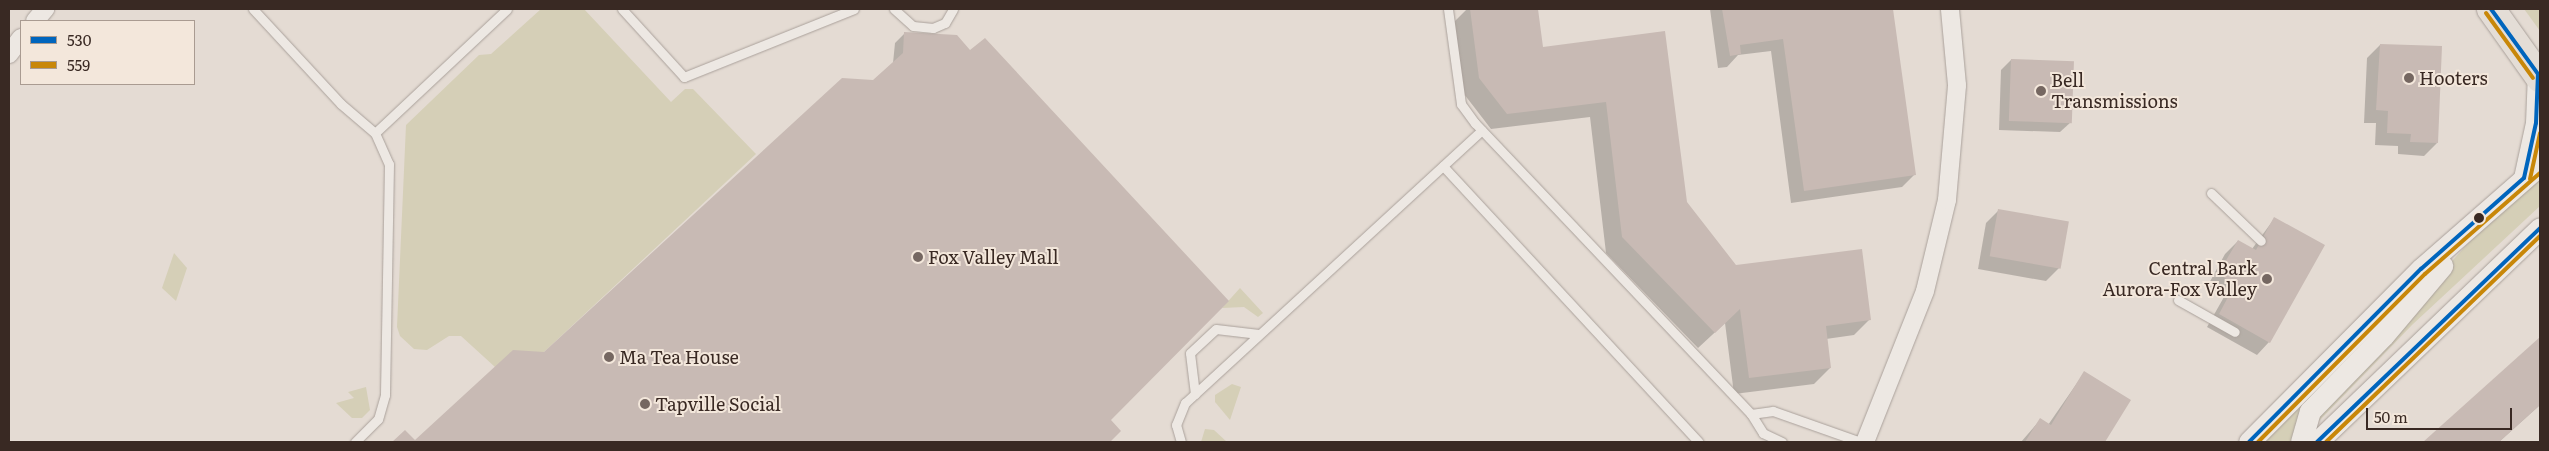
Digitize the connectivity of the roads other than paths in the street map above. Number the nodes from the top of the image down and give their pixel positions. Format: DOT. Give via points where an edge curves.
graph roads {
  1 [pos="45,9"];
  2 [pos="253,9"];
  3 [pos="507,9"];
  4 [pos="622,9"];
  5 [pos="854,9"];
  6 [pos="894,9"];
  7 [pos="953,9"];
  8 [pos="1448,9"];
  9 [pos="1950,9"];
  10 [pos="2491,9"];
  11 [pos="36,20"];
  12 [pos="20,39"];
  13 [pos="9,54"];
  14 [pos="2539,76"];
  15 [pos="1482,130"];
  16 [pos="375,133"];
  17 [pos="2540,165"];
  18 [pos="1443,166"];
  19 [pos="2524,178"];
  20 [pos="2211,193"];
  21 [pos="2498,198"];
  22 [pos="2540,228"];
  23 [pos="2260,241"];
  24 [pos="2178,300"];
  25 [pos="2235,332"];
  26 [pos="1259,334"];
  27 [pos="1195,394"];
  28 [pos="1751,414"];
  29 [pos="355,442"];
  30 [pos="1181,442"];
  31 [pos="1699,442"];
  32 [pos="1777,442"];
  33 [pos="1860,442"];
  34 [pos="1865,442"];
  35 [pos="2249,442"];
  36 [pos="2301,442"];
  37 [pos="2317,442"];
  1 -- 11 [label="street"];
  2 -- 16 [label="lane" via="341,104"];
  3 -- 16 [label="lane"];
  4 -- 5 [label="lane" via="684,77"];
  6 -- 7 [label="lane" via="913,26 933,28 944,23"];
  8 -- 15 [label="lane" via="1461,104"];
  9 -- 34 [label="street" via="1957,85 1947,200 1925,291"];
  10 -- 14 [label="main road"];
  12 -- 13 [label="street"];
  14 -- 19 [label="street" via="2536,123"];
  15 -- 18 [label="lane"];
  15 -- 28 [label="lane"];
  16 -- 29 [label="lane" via="389,164 385,395 378,419"];
  17 -- 19 [label="street"];
  18 -- 26 [label="lane"];
  18 -- 31 [label="lane"];
  19 -- 21 [label="street"];
  20 -- 23 [label="lane"];
  21 -- 35 [label="street" via="2345,342"];
  21 -- 36 [label="street" via="2383,336 2310,410"];
  22 -- 37 [label="street"];
  24 -- 25 [label="lane"];
  26 -- 27 [label="lane"];
  26 -- 27 [label="lane" via="1216,329 1190,353"];
  27 -- 30 [label="lane" via="1179,414 1176,425"];
  28 -- 32 [label="lane" via="1763,433"];
  28 -- 33 [label="lane" via="1773,411"];
}
